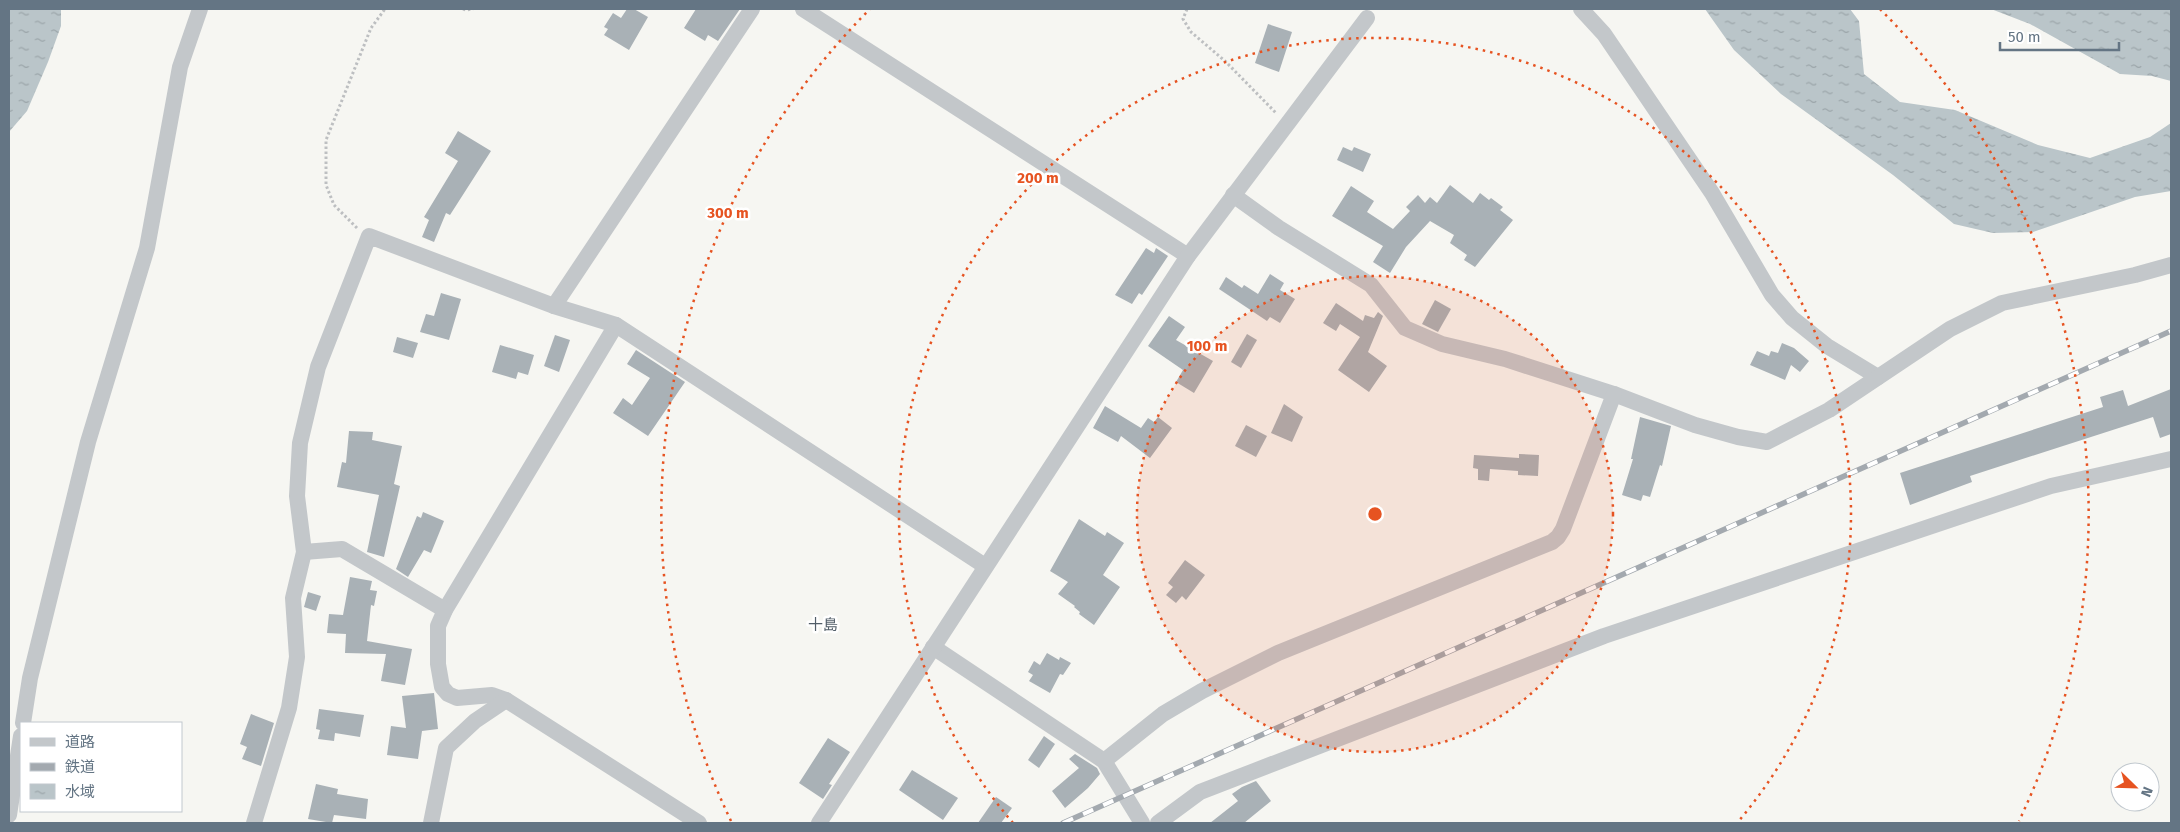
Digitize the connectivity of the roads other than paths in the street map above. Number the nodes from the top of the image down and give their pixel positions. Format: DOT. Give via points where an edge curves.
graph roads {
  1 [pos="200,9"];
  2 [pos="752,9"];
  3 [pos="803,9"];
  4 [pos="1581,9"];
  5 [pos="1367,18"];
  6 [pos="1233,196"];
  7 [pos="1188,256"];
  8 [pos="2171,265"];
  9 [pos="554,306"];
  10 [pos="616,325"];
  11 [pos="1878,377"];
  12 [pos="1614,394"];
  13 [pos="2171,459"];
  14 [pos="304,552"];
  15 [pos="985,566"];
  16 [pos="445,610"];
  17 [pos="933,647"];
  18 [pos="506,700"];
  19 [pos="23,722"];
  20 [pos="20,743"];
  21 [pos="1104,761"];
  22 [pos="9,815"];
  23 [pos="254,823"];
  24 [pos="431,823"];
  25 [pos="699,823"];
  26 [pos="819,823"];
  27 [pos="1142,823"];
  28 [pos="1158,823"];
  1 -- 19 [label="street" via="180,67 147,248 88,442 30,678"];
  2 -- 9 [label="street"];
  3 -- 7 [label="street"];
  4 -- 11 [label="street" via="1604,34 1712,193 1772,295 1792,318 1827,346"];
  5 -- 6 [label="street"];
  6 -- 7 [label="street"];
  6 -- 12 [label="street" via="1371,285 1405,328 1442,344 1505,359"];
  7 -- 15 [label="street"];
  8 -- 11 [label="street" via="2002,303 1950,329"];
  9 -- 10 [label="street"];
  9 -- 14 [label="street" via="369,236 318,368 300,443 297,496"];
  10 -- 15 [label="street"];
  10 -- 16 [label="street"];
  11 -- 12 [label="street" via="1829,410 1767,442 1694,425"];
  12 -- 21 [label="street" via="1563,529 1552,542 1278,653 1164,714"];
  13 -- 28 [label="street" via="2051,486 1604,636 1200,792"];
  14 -- 16 [label="street" via="342,549"];
  14 -- 23 [label="street" via="293,598 297,657 289,708"];
  15 -- 17 [label="street"];
  16 -- 18 [label="street" via="438,626 442,687 457,698 492,695"];
  17 -- 21 [label="street"];
  17 -- 26 [label="street"];
  18 -- 24 [label="street" via="475,721 446,748"];
  18 -- 25 [label="street"];
  20 -- 22 [label="street"];
  21 -- 27 [label="street"];
}
